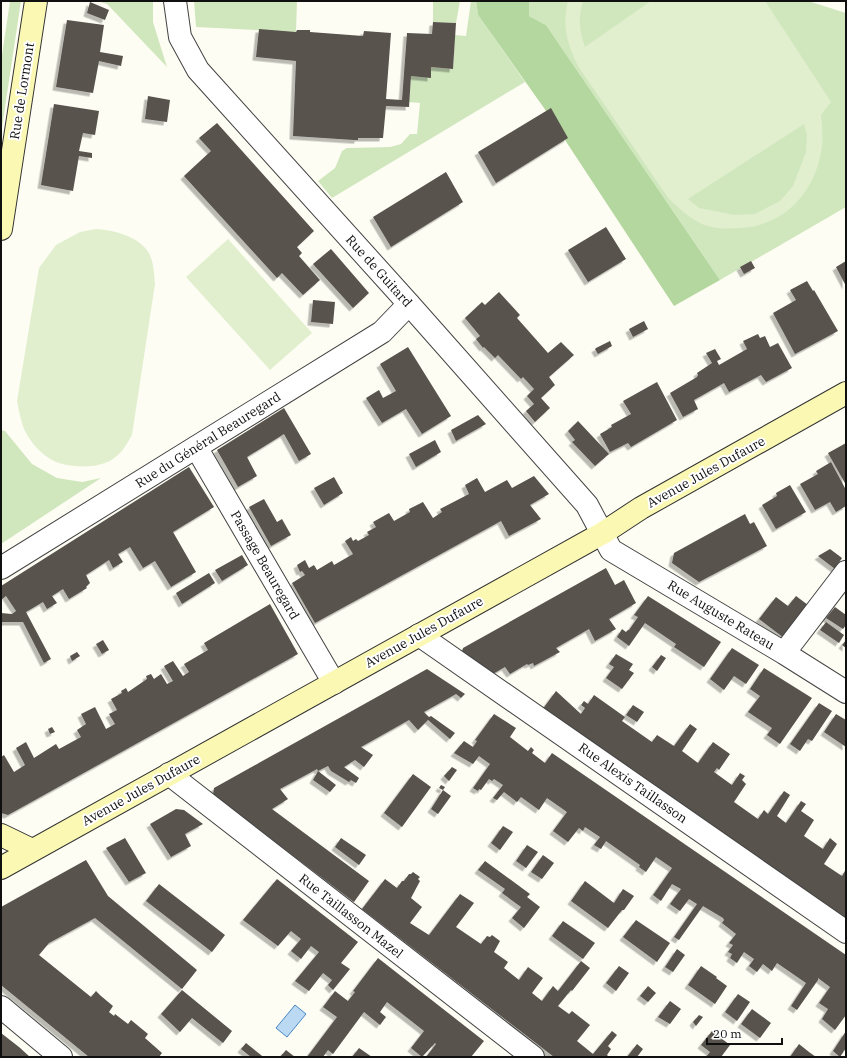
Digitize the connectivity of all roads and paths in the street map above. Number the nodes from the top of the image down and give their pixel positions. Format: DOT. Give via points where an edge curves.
graph roads {
  1 [pos="36,1"];
  2 [pos="175,1"];
  3 [pos="1,229"];
  4 [pos="409,304"];
  5 [pos="846,393"];
  6 [pos="196,447"];
  7 [pos="603,533"];
  8 [pos="1,568"];
  9 [pos="846,572"];
  10 [pos="419,635"];
  11 [pos="784,653"];
  12 [pos="334,683"];
  13 [pos="846,692"];
  14 [pos="169,774"];
  15 [pos="1,836"];
  16 [pos="32,850"];
  17 [pos="1,868"];
  18 [pos="846,932"];
  19 [pos="1,1007"];
  20 [pos="61,1057"];
  21 [pos="533,1057"];
  1 -- 3 [label="main road, Rue de Lormont"];
  2 -- 4 [label="street, Rue de Guitard" via="180,37 198,70"];
  4 -- 6 [label="street, Rue du Général Beauregard" via="382,332"];
  4 -- 7 [label="street, Rue de Guitard" via="587,505"];
  5 -- 7 [label="main road, Avenue Jules Dufaure" via="641,508"];
  6 -- 8 [label="street, Rue du Général Beauregard"];
  6 -- 12 [label="street, Passage Beauregard"];
  7 -- 10 [label="main road, Avenue Jules Dufaure"];
  7 -- 11 [label="street, Rue Auguste Rateau" via="611,550"];
  9 -- 11 [label="street"];
  10 -- 12 [label="main road, Avenue Jules Dufaure"];
  10 -- 18 [label="street, Rue Alexis Taillasson"];
  11 -- 13 [label="street, Rue Auguste Rateau"];
  12 -- 14 [label="main road, Avenue Jules Dufaure"];
  14 -- 16 [label="main road, Avenue Jules Dufaure"];
  14 -- 21 [label="street, Rue Taillasson Mazel"];
  15 -- 16 [label="main road"];
  16 -- 17 [label="main road, Avenue Jules Dufaure"];
  19 -- 20 [label="street"];
}
